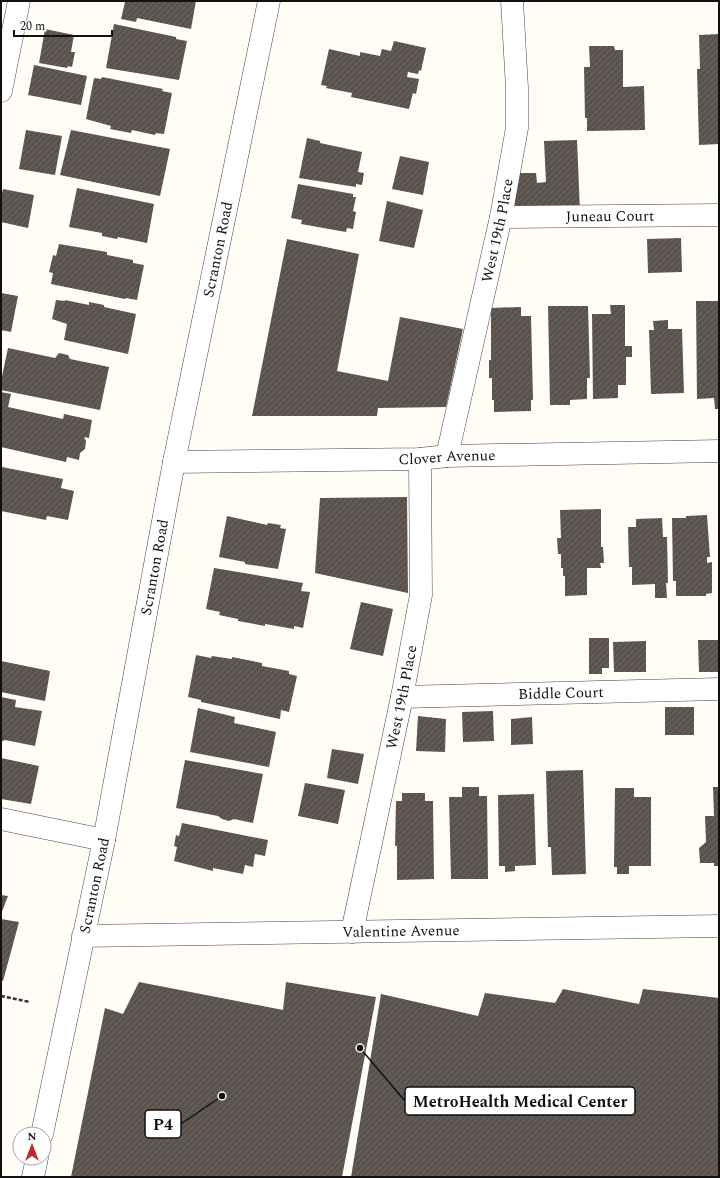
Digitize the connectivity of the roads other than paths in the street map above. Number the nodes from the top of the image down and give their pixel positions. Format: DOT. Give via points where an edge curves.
graph roads {
  1 [pos="19,1"];
  2 [pos="269,1"];
  3 [pos="512,1"];
  4 [pos="1,90"];
  5 [pos="719,215"];
  6 [pos="501,217"];
  7 [pos="719,451"];
  8 [pos="447,456"];
  9 [pos="420,459"];
  10 [pos="174,462"];
  11 [pos="719,689"];
  12 [pos="402,697"];
  13 [pos="1,819"];
  14 [pos="104,840"];
  15 [pos="719,926"];
  16 [pos="352,932"];
  17 [pos="83,936"];
  18 [pos="44,1126"];
  19 [pos="35,1166"];
  20 [pos="33,1177"];
  1 -- 4 [label="street"];
  2 -- 10 [label="street, Scranton Road"];
  3 -- 6 [label="street, West 19th Place" via="517,128"];
  5 -- 6 [label="street, Juneau Court"];
  6 -- 8 [label="street, West 19th Place"];
  7 -- 8 [label="street, Clover Avenue"];
  8 -- 9 [label="street, Clover Avenue"];
  9 -- 10 [label="street, Clover Avenue"];
  9 -- 12 [label="street, West 19th Place" via="421,595"];
  10 -- 14 [label="street, Scranton Road"];
  11 -- 12 [label="street, Biddle Court"];
  12 -- 16 [label="street, West 19th Place"];
  13 -- 14 [label="street"];
  14 -- 17 [label="street, Scranton Road"];
  15 -- 16 [label="street, Valentine Avenue"];
  16 -- 17 [label="street, Valentine Avenue"];
  17 -- 18 [label="street, Scranton Road"];
  19 -- 20 [label="street"];
}
